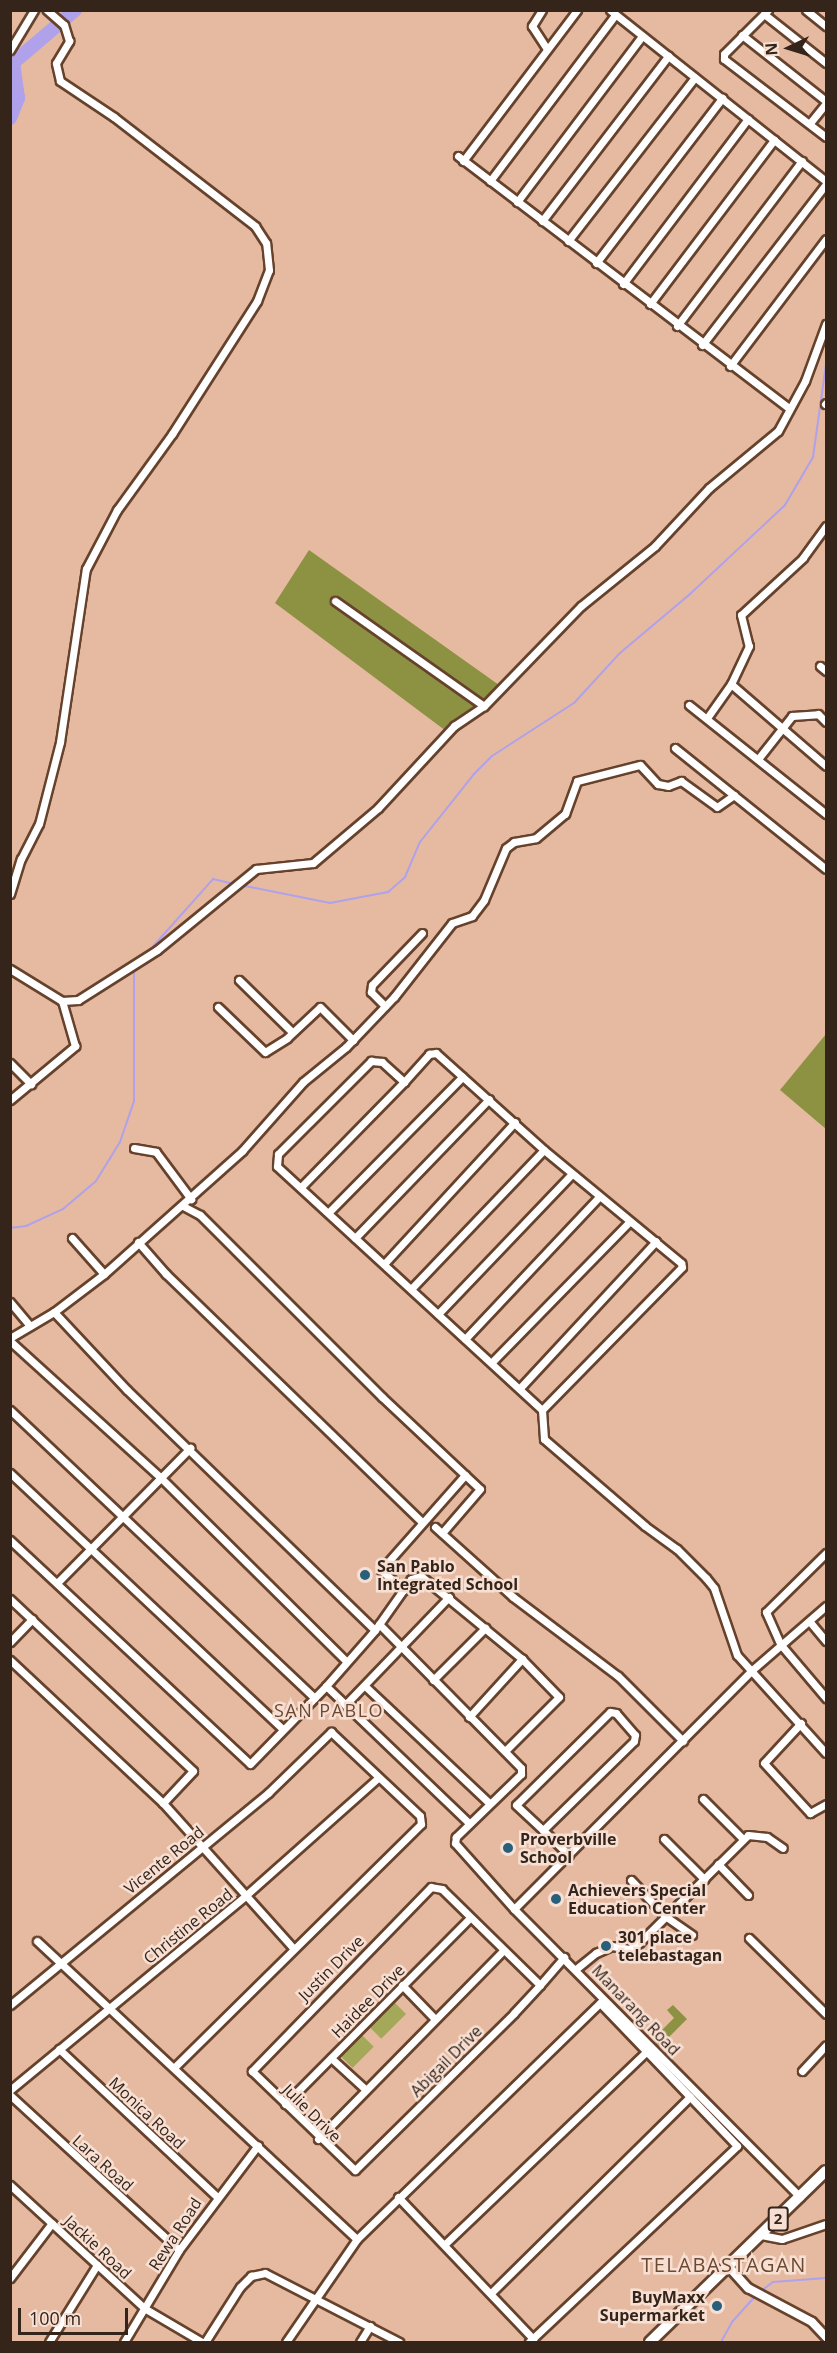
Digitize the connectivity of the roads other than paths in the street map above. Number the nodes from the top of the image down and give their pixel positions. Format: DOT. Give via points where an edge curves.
graph roads {
  1 [pos="34,10"];
  2 [pos="47,10"];
  3 [pos="542,10"];
  4 [pos="577,10"];
  5 [pos="806,10"];
  6 [pos="766,12"];
  7 [pos="613,13"];
  8 [pos="826,26"];
  9 [pos="742,35"];
  10 [pos="642,36"];
  11 [pos="547,49"];
  12 [pos="10,50"];
  13 [pos="668,56"];
  14 [pos="826,63"];
  15 [pos="695,77"];
  16 [pos="722,98"];
  17 [pos="826,102"];
  18 [pos="748,119"];
  19 [pos="810,123"];
  20 [pos="826,137"];
  21 [pos="774,140"];
  22 [pos="802,161"];
  23 [pos="490,181"];
  24 [pos="826,183"];
  25 [pos="517,202"];
  26 [pos="542,221"];
  27 [pos="826,239"];
  28 [pos="568,242"];
  29 [pos="596,263"];
  30 [pos="623,284"];
  31 [pos="650,304"];
  32 [pos="826,324"];
  33 [pos="677,326"];
  34 [pos="702,345"];
  35 [pos="730,366"];
  36 [pos="789,408"];
  37 [pos="826,526"];
  38 [pos="335,601"];
  39 [pos="820,666"];
  40 [pos="826,672"];
  41 [pos="731,684"];
  42 [pos="689,705"];
  43 [pos="484,706"];
  44 [pos="707,718"];
  45 [pos="826,722"];
  46 [pos="781,730"];
  47 [pos="675,748"];
  48 [pos="758,759"];
  49 [pos="826,766"];
  50 [pos="734,795"];
  51 [pos="826,814"];
  52 [pos="826,869"];
  53 [pos="10,894"];
  54 [pos="422,933"];
  55 [pos="10,969"];
  56 [pos="239,980"];
  57 [pos="62,1001"];
  58 [pos="385,1006"];
  59 [pos="218,1007"];
  60 [pos="292,1032"];
  61 [pos="353,1040"];
  62 [pos="10,1063"];
  63 [pos="462,1077"];
  64 [pos="404,1082"];
  65 [pos="31,1084"];
  66 [pos="489,1099"];
  67 [pos="10,1100"];
  68 [pos="515,1122"];
  69 [pos="134,1148"];
  70 [pos="544,1150"];
  71 [pos="572,1174"];
  72 [pos="301,1187"];
  73 [pos="600,1197"];
  74 [pos="191,1199"];
  75 [pos="183,1206"];
  76 [pos="329,1212"];
  77 [pos="629,1222"];
  78 [pos="356,1238"];
  79 [pos="72,1239"];
  80 [pos="656,1241"];
  81 [pos="138,1242"];
  82 [pos="384,1264"];
  83 [pos="104,1274"];
  84 [pos="411,1289"];
  85 [pos="10,1302"];
  86 [pos="54,1312"];
  87 [pos="438,1314"];
  88 [pos="30,1326"];
  89 [pos="465,1339"];
  90 [pos="10,1340"];
  91 [pos="493,1361"];
  92 [pos="520,1388"];
  93 [pos="10,1410"];
  94 [pos="542,1410"];
  95 [pos="190,1448"];
  96 [pos="10,1473"];
  97 [pos="465,1475"];
  98 [pos="161,1478"];
  99 [pos="125,1515"];
  100 [pos="422,1522"];
  101 [pos="435,1527"];
  102 [pos="442,1533"];
  103 [pos="10,1540"];
  104 [pos="92,1549"];
  105 [pos="826,1553"];
  106 [pos="57,1583"];
  107 [pos="404,1590"];
  108 [pos="449,1597"];
  109 [pos="10,1599"];
  110 [pos="826,1606"];
  111 [pos="32,1619"];
  112 [pos="810,1622"];
  113 [pos="377,1627"];
  114 [pos="485,1628"];
  115 [pos="826,1641"];
  116 [pos="10,1642"];
  117 [pos="781,1645"];
  118 [pos="401,1647"];
  119 [pos="522,1659"];
  120 [pos="10,1660"];
  121 [pos="346,1661"];
  122 [pos="752,1670"];
  123 [pos="433,1680"];
  124 [pos="326,1686"];
  125 [pos="365,1686"];
  126 [pos="315,1698"];
  127 [pos="826,1698"];
  128 [pos="345,1705"];
  129 [pos="469,1718"];
  130 [pos="801,1723"];
  131 [pos="283,1729"];
  132 [pos="683,1741"];
  133 [pos="505,1751"];
  134 [pos="826,1753"];
  135 [pos="378,1778"];
  136 [pos="703,1798"];
  137 [pos="163,1803"];
  138 [pos="489,1803"];
  139 [pos="826,1804"];
  140 [pos="469,1823"];
  141 [pos="543,1830"];
  142 [pos="742,1838"];
  143 [pos="664,1839"];
  144 [pos="202,1845"];
  145 [pos="783,1848"];
  146 [pos="569,1855"];
  147 [pos="718,1864"];
  148 [pos="704,1879"];
  149 [pos="631,1880"];
  150 [pos="748,1895"];
  151 [pos="245,1896"];
  152 [pos="514,1909"];
  153 [pos="665,1916"];
  154 [pos="470,1918"];
  155 [pos="692,1935"];
  156 [pos="749,1938"];
  157 [pos="37,1941"];
  158 [pos="293,1948"];
  159 [pos="502,1952"];
  160 [pos="564,1957"];
  161 [pos="59,1963"];
  162 [pos="576,1969"];
  163 [pos="402,1985"];
  164 [pos="540,1985"];
  165 [pos="10,2005"];
  166 [pos="108,2008"];
  167 [pos="826,2014"];
  168 [pos="435,2019"];
  169 [pos="826,2045"];
  170 [pos="59,2049"];
  171 [pos="647,2050"];
  172 [pos="331,2058"];
  173 [pos="174,2068"];
  174 [pos="802,2071"];
  175 [pos="253,2073"];
  176 [pos="10,2090"];
  177 [pos="366,2090"];
  178 [pos="10,2095"];
  179 [pos="690,2097"];
  180 [pos="285,2104"];
  181 [pos="318,2139"];
  182 [pos="258,2145"];
  183 [pos="352,2170"];
  184 [pos="826,2171"];
  185 [pos="10,2185"];
  186 [pos="216,2196"];
  187 [pos="398,2197"];
  188 [pos="800,2197"];
  189 [pos="52,2223"];
  190 [pos="826,2224"];
  191 [pos="761,2235"];
  192 [pos="357,2239"];
  193 [pos="445,2244"];
  194 [pos="180,2250"];
  195 [pos="97,2265"];
  196 [pos="728,2266"];
  197 [pos="10,2278"];
  198 [pos="492,2292"];
  199 [pos="314,2298"];
  200 [pos="144,2308"];
  201 [pos="370,2326"];
  202 [pos="826,2337"];
  203 [pos="531,2341"];
  204 [pos="49,2343"];
  205 [pos="124,2343"];
  206 [pos="203,2343"];
  207 [pos="286,2343"];
  208 [pos="360,2343"];
  209 [pos="399,2343"];
  210 [pos="650,2343"];
  1 -- 12 [label="street"];
  2 -- 53 [label="street" via="64,25 69,41 57,63 60,81 114,117 255,226 266,243 269,270 257,301 172,434 117,510 86,569 60,742 39,824 21,859"];
  3 -- 11 [label="street" via="532,26"];
  4 -- 11 [label="street"];
  5 -- 8 [label="street"];
  6 -- 9 [label="street"];
  6 -- 14 [label="street"];
  7 -- 10 [label="street"];
  7 -- 23 [label="street"];
  9 -- 17 [label="street"];
  9 -- 19 [label="street" via="724,59"];
  10 -- 13 [label="street"];
  10 -- 25 [label="street"];
  11 -- 23 [label="street" via="460,158"];
  13 -- 15 [label="street"];
  13 -- 26 [label="street"];
  15 -- 16 [label="street"];
  15 -- 28 [label="street"];
  16 -- 18 [label="street"];
  16 -- 29 [label="street"];
  17 -- 19 [label="street"];
  18 -- 21 [label="street"];
  18 -- 30 [label="street"];
  19 -- 20 [label="street"];
  21 -- 22 [label="street"];
  21 -- 31 [label="street"];
  22 -- 24 [label="street"];
  22 -- 33 [label="street"];
  23 -- 25 [label="street"];
  24 -- 34 [label="street"];
  25 -- 26 [label="street"];
  26 -- 28 [label="street"];
  27 -- 35 [label="street"];
  28 -- 29 [label="street"];
  29 -- 30 [label="street"];
  30 -- 31 [label="street"];
  31 -- 33 [label="street"];
  32 -- 36 [label="street" via="806,381"];
  33 -- 34 [label="street"];
  34 -- 35 [label="street"];
  35 -- 36 [label="street"];
  36 -- 43 [label="street" via="778,431 709,488 655,546 581,606"];
  37 -- 41 [label="street" via="804,558 741,615 749,646"];
  38 -- 43 [label="street"];
  39 -- 40 [label="street"];
  41 -- 44 [label="street"];
  41 -- 46 [label="street"];
  42 -- 44 [label="street"];
  43 -- 57 [label="street" via="454,726 378,808 313,863 256,870 158,950 78,1000"];
  44 -- 48 [label="street"];
  45 -- 46 [label="street" via="818,714 807,713 792,716"];
  46 -- 48 [label="street"];
  46 -- 49 [label="street"];
  47 -- 50 [label="street"];
  48 -- 51 [label="street"];
  50 -- 52 [label="street"];
  50 -- 58 [label="street" via="717,807 681,781 668,786 658,784 639,765 577,781 565,814 536,838 514,842 506,848 481,906 464,922 452,924"];
  54 -- 58 [label="street" via="372,986 371,992"];
  55 -- 57 [label="street"];
  56 -- 60 [label="street"];
  57 -- 65 [label="street" via="75,1046"];
  58 -- 61 [label="street"];
  59 -- 60 [label="street" via="265,1052"];
  60 -- 61 [label="street" via="320,1007"];
  61 -- 74 [label="street" via="303,1082 242,1151"];
  62 -- 65 [label="street"];
  63 -- 64 [label="street" via="432,1053"];
  63 -- 66 [label="street"];
  63 -- 76 [label="street"];
  64 -- 72 [label="street"];
  64 -- 72 [label="street" via="382,1062 371,1061 278,1154 277,1166"];
  65 -- 67 [label="street"];
  66 -- 68 [label="street"];
  66 -- 78 [label="street"];
  68 -- 70 [label="street"];
  68 -- 82 [label="street"];
  69 -- 74 [label="street" via="156,1152"];
  70 -- 71 [label="street"];
  70 -- 84 [label="street"];
  71 -- 73 [label="street"];
  71 -- 87 [label="street"];
  72 -- 76 [label="street"];
  73 -- 77 [label="street"];
  73 -- 89 [label="street"];
  74 -- 75 [label="street"];
  75 -- 81 [label="street"];
  75 -- 97 [label="street" via="200,1215 381,1397"];
  76 -- 78 [label="street"];
  77 -- 80 [label="street"];
  77 -- 91 [label="street"];
  78 -- 82 [label="street"];
  79 -- 83 [label="street"];
  80 -- 92 [label="street"];
  80 -- 94 [label="street" via="682,1268"];
  81 -- 83 [label="street"];
  81 -- 100 [label="street" via="166,1274"];
  82 -- 84 [label="street"];
  83 -- 86 [label="street"];
  84 -- 87 [label="street"];
  85 -- 88 [label="street"];
  86 -- 88 [label="street"];
  86 -- 95 [label="street" via="127,1390"];
  87 -- 89 [label="street"];
  88 -- 90 [label="street"];
  89 -- 91 [label="street"];
  90 -- 98 [label="street"];
  91 -- 92 [label="street"];
  92 -- 94 [label="street"];
  93 -- 99 [label="street"];
  94 -- 122 [label="street" via="547,1443 677,1549 706,1578 714,1588 736,1655"];
  95 -- 98 [label="street"];
  95 -- 113 [label="street"];
  96 -- 104 [label="street"];
  97 -- 100 [label="street"];
  97 -- 102 [label="street" via="480,1492"];
  98 -- 99 [label="street"];
  98 -- 121 [label="street"];
  99 -- 104 [label="street"];
  99 -- 126 [label="street"];
  100 -- 107 [label="street" via="381,1570"];
  101 -- 102 [label="street"];
  102 -- 132 [label="street" via="513,1597 618,1676"];
  103 -- 106 [label="street"];
  104 -- 106 [label="street"];
  104 -- 131 [label="street"];
  105 -- 117 [label="street" via="766,1608 767,1619"];
  106 -- 131 [label="street" via="248,1764"];
  107 -- 108 [label="street" via="415,1575"];
  107 -- 113 [label="street"];
  108 -- 114 [label="street"];
  108 -- 118 [label="street"];
  109 -- 111 [label="street"];
  110 -- 112 [label="street"];
  111 -- 116 [label="street"];
  111 -- 137 [label="street" via="193,1771"];
  112 -- 115 [label="street"];
  112 -- 117 [label="street"];
  113 -- 118 [label="street"];
  113 -- 121 [label="street"];
  114 -- 119 [label="street"];
  114 -- 123 [label="street"];
  117 -- 122 [label="street"];
  117 -- 127 [label="street"];
  118 -- 123 [label="street"];
  118 -- 125 [label="street"];
  119 -- 129 [label="street"];
  119 -- 133 [label="street" via="560,1698"];
  120 -- 137 [label="street"];
  121 -- 124 [label="street"];
  122 -- 130 [label="street"];
  122 -- 132 [label="street"];
  123 -- 129 [label="street"];
  124 -- 126 [label="street"];
  124 -- 128 [label="street"];
  125 -- 128 [label="street"];
  125 -- 138 [label="street"];
  126 -- 131 [label="street"];
  128 -- 140 [label="street"];
  129 -- 133 [label="street"];
  130 -- 134 [label="street"];
  130 -- 139 [label="street" via="764,1763 810,1813"];
  132 -- 146 [label="street"];
  133 -- 138 [label="street" via="522,1771"];
  135 -- 144 [label="street, Vicente Road" via="331,1732 268,1793"];
  135 -- 151 [label="street, Christine Road"];
  135 -- 158 [label="street" via="420,1816 421,1824"];
  136 -- 142 [label="street"];
  137 -- 144 [label="street"];
  138 -- 140 [label="street"];
  140 -- 152 [label="street, Manarang Road" via="454,1840"];
  141 -- 141 [label="street" via="634,1741 635,1735 616,1713 610,1712 518,1802"];
  141 -- 146 [label="street"];
  142 -- 145 [label="street" via="760,1835"];
  142 -- 147 [label="street"];
  143 -- 148 [label="street"];
  144 -- 151 [label="street"];
  144 -- 161 [label="street, Vicente Road"];
  146 -- 152 [label="street"];
  147 -- 148 [label="street"];
  147 -- 150 [label="street"];
  148 -- 153 [label="street"];
  149 -- 153 [label="street"];
  151 -- 158 [label="street"];
  151 -- 166 [label="street, Christine Road"];
  152 -- 160 [label="street, Manarang Road"];
  153 -- 155 [label="street"];
  153 -- 162 [label="street" via="632,1949 612,1946"];
  154 -- 159 [label="street"];
  154 -- 163 [label="street, Haidee Drive"];
  154 -- 175 [label="street, Justin Drive" via="436,1886 259,2059 251,2068"];
  156 -- 167 [label="street"];
  157 -- 161 [label="street"];
  158 -- 173 [label="street"];
  159 -- 164 [label="street"];
  159 -- 168 [label="street"];
  160 -- 162 [label="street, Manarang Road"];
  160 -- 164 [label="street, Abigail Drive"];
  161 -- 165 [label="street, Vicente Road"];
  161 -- 166 [label="street"];
  162 -- 188 [label="street, Manarang Road"];
  163 -- 168 [label="street"];
  163 -- 172 [label="street, Haidee Drive"];
  164 -- 183 [label="street, Abigail Drive"];
  166 -- 170 [label="street, Christine Road"];
  166 -- 173 [label="street"];
  168 -- 177 [label="street"];
  169 -- 174 [label="street"];
  170 -- 176 [label="street, Christine Road"];
  170 -- 186 [label="street, Monica Road"];
  171 -- 179 [label="street"];
  171 -- 187 [label="street" via="600,2003"];
  171 -- 193 [label="street"];
  172 -- 177 [label="street"];
  172 -- 180 [label="street, Haidee Drive"];
  173 -- 182 [label="street"];
  175 -- 180 [label="street, Julie Drive"];
  177 -- 181 [label="street"];
  178 -- 194 [label="street, Lara Road"];
  179 -- 198 [label="street"];
  179 -- 203 [label="street" via="737,2146"];
  180 -- 181 [label="street, Julie Drive"];
  181 -- 183 [label="street, Julie Drive"];
  182 -- 186 [label="street, Rewa Road"];
  182 -- 192 [label="street"];
  184 -- 188 [label="highway, 2"];
  185 -- 189 [label="street, Jackie Road"];
  186 -- 194 [label="street, Rewa Road"];
  187 -- 192 [label="street"];
  187 -- 193 [label="street"];
  188 -- 191 [label="highway, 2"];
  189 -- 195 [label="street, Jackie Road"];
  189 -- 197 [label="street"];
  190 -- 191 [label="street" via="782,2239"];
  191 -- 196 [label="highway, 2"];
  192 -- 199 [label="street"];
  193 -- 198 [label="street"];
  194 -- 200 [label="street, Rewa Road"];
  195 -- 200 [label="street, Jackie Road"];
  195 -- 204 [label="street"];
  196 -- 202 [label="street" via="748,2288 812,2322"];
  196 -- 210 [label="highway, 2"];
  198 -- 203 [label="street"];
  199 -- 201 [label="street"];
  199 -- 206 [label="street" via="265,2273 251,2276"];
  199 -- 207 [label="street"];
  200 -- 205 [label="street, Rewa Road"];
  200 -- 206 [label="street, Jackie Road"];
  201 -- 208 [label="street"];
  201 -- 209 [label="street"];
}
